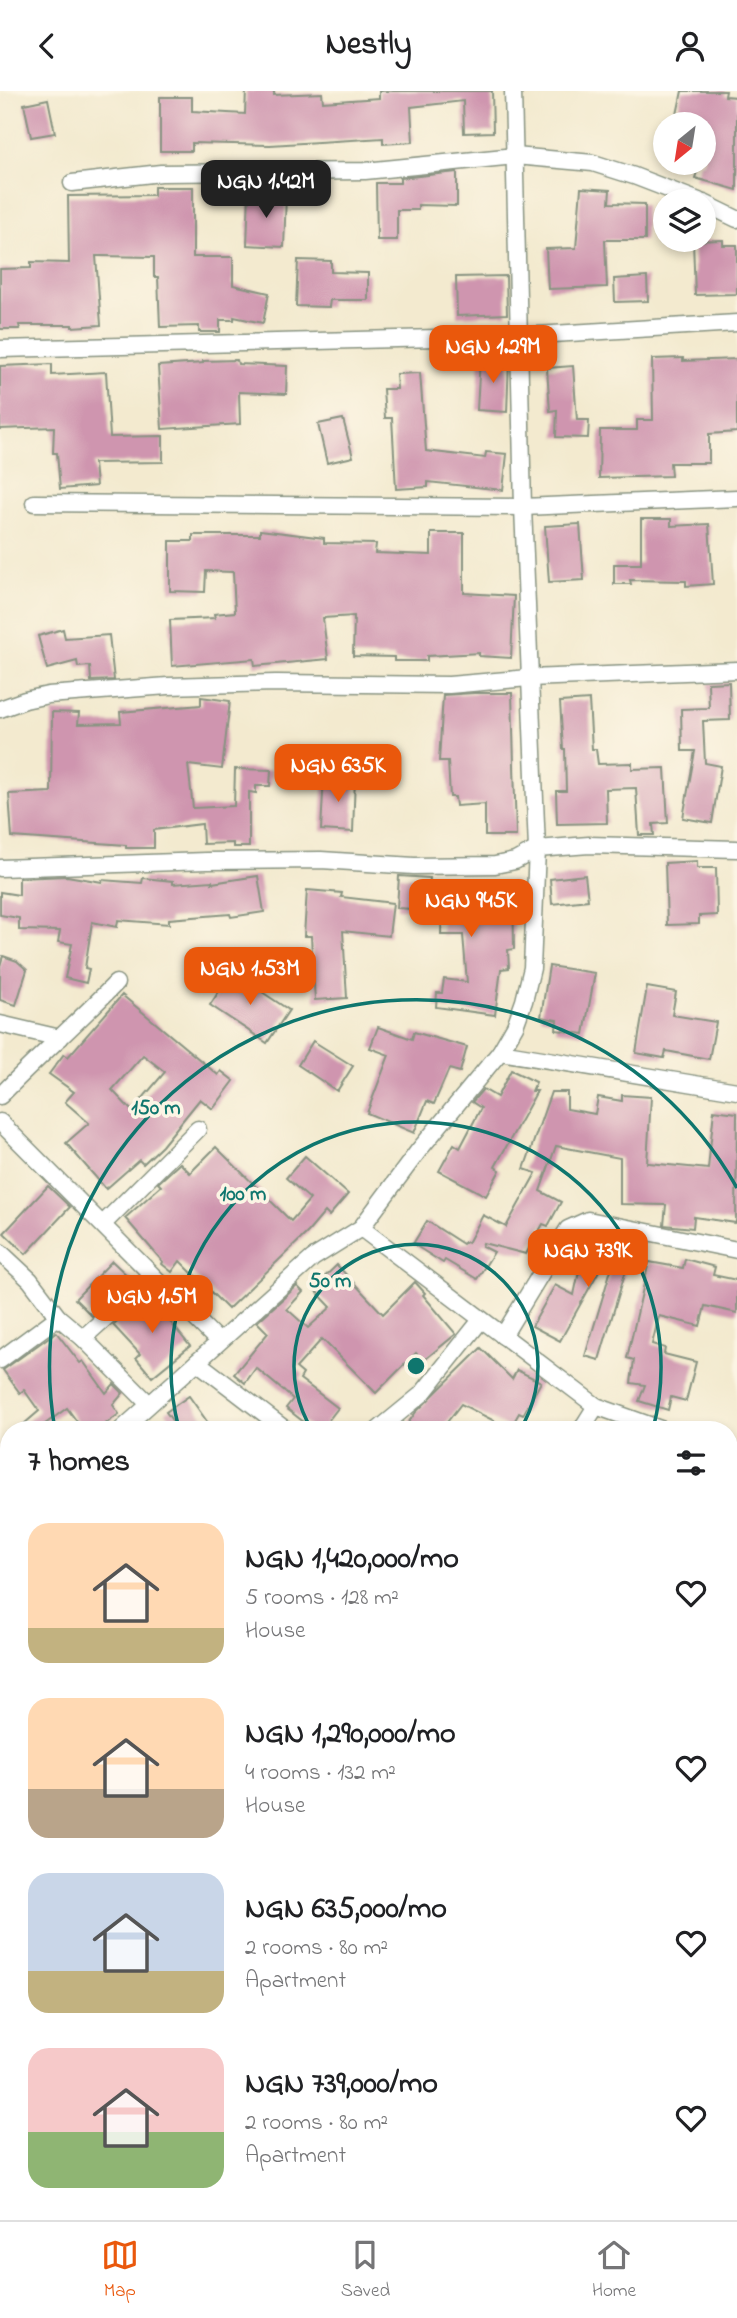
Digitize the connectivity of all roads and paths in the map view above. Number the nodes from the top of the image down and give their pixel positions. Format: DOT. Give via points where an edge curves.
graph roads {
  1 [pos="513,91"];
  2 [pos="515,156"];
  3 [pos="72,183"];
  4 [pos="668,189"];
  5 [pos="716,209"];
  6 [pos="737,219"];
  7 [pos="737,323"];
  8 [pos="519,335"];
  9 [pos="0,349"];
  10 [pos="737,498"];
  11 [pos="34,503"];
  12 [pos="523,507"];
  13 [pos="737,670"];
  14 [pos="528,678"];
  15 [pos="0,709"];
  16 [pos="537,849"];
  17 [pos="737,849"];
  18 [pos="0,868"];
  19 [pos="116,983"];
  20 [pos="0,1024"];
  21 [pos="60,1038"];
  22 [pos="500,1052"];
  23 [pos="737,1091"];
  24 [pos="0,1096"];
  25 [pos="0,1122"];
  26 [pos="198,1129"];
  27 [pos="103,1224"];
  28 [pos="361,1228"];
  29 [pos="737,1250"];
  30 [pos="0,1252"];
  31 [pos="152,1276"];
  32 [pos="58,1317"];
  33 [pos="481,1320"];
  34 [pos="503,1336"];
  35 [pos="83,1338"];
  36 [pos="218,1341"];
  37 [pos="0,1360"];
  38 [pos="197,1362"];
  39 [pos="149,1405"];
  40 [pos="596,1406"];
  41 [pos="131,1421"];
  42 [pos="274,1421"];
  43 [pos="389,1421"];
  44 [pos="587,1421"];
  45 [pos="638,1421"];
  1 -- 2 [label="street"];
  2 -- 3 [label="street" via="365,171 161,173"];
  2 -- 4 [label="street" via="593,163"];
  2 -- 8 [label="street"];
  5 -- 6 [label="street"];
  7 -- 8 [label="street"];
  8 -- 9 [label="street"];
  8 -- 12 [label="street"];
  10 -- 12 [label="street"];
  11 -- 12 [label="street"];
  12 -- 14 [label="street"];
  13 -- 14 [label="street"];
  14 -- 15 [label="street" via="449,685 168,686 48,695"];
  14 -- 16 [label="street"];
  16 -- 17 [label="street" via="589,845"];
  16 -- 18 [label="street" via="495,865 308,860"];
  16 -- 22 [label="street" via="532,968 515,1026"];
  19 -- 21 [label="street"];
  20 -- 21 [label="street"];
  21 -- 24 [label="street"];
  22 -- 23 [label="street"];
  22 -- 28 [label="street"];
  25 -- 27 [label="street"];
  26 -- 27 [label="street"];
  27 -- 31 [label="street"];
  28 -- 33 [label="street"];
  28 -- 36 [label="street" via="313,1258"];
  29 -- 34 [label="street" via="587,1220 577,1223 568,1229"];
  30 -- 32 [label="street" via="30,1280"];
  31 -- 35 [label="street"];
  31 -- 36 [label="street"];
  32 -- 35 [label="street"];
  32 -- 37 [label="street"];
  33 -- 34 [label="street"];
  33 -- 43 [label="street" via="422,1394"];
  34 -- 40 [label="street"];
  35 -- 39 [label="street"];
  36 -- 38 [label="street"];
  38 -- 39 [label="street"];
  38 -- 42 [label="street"];
  39 -- 41 [label="street"];
  40 -- 44 [label="street"];
  40 -- 45 [label="street"];
}
